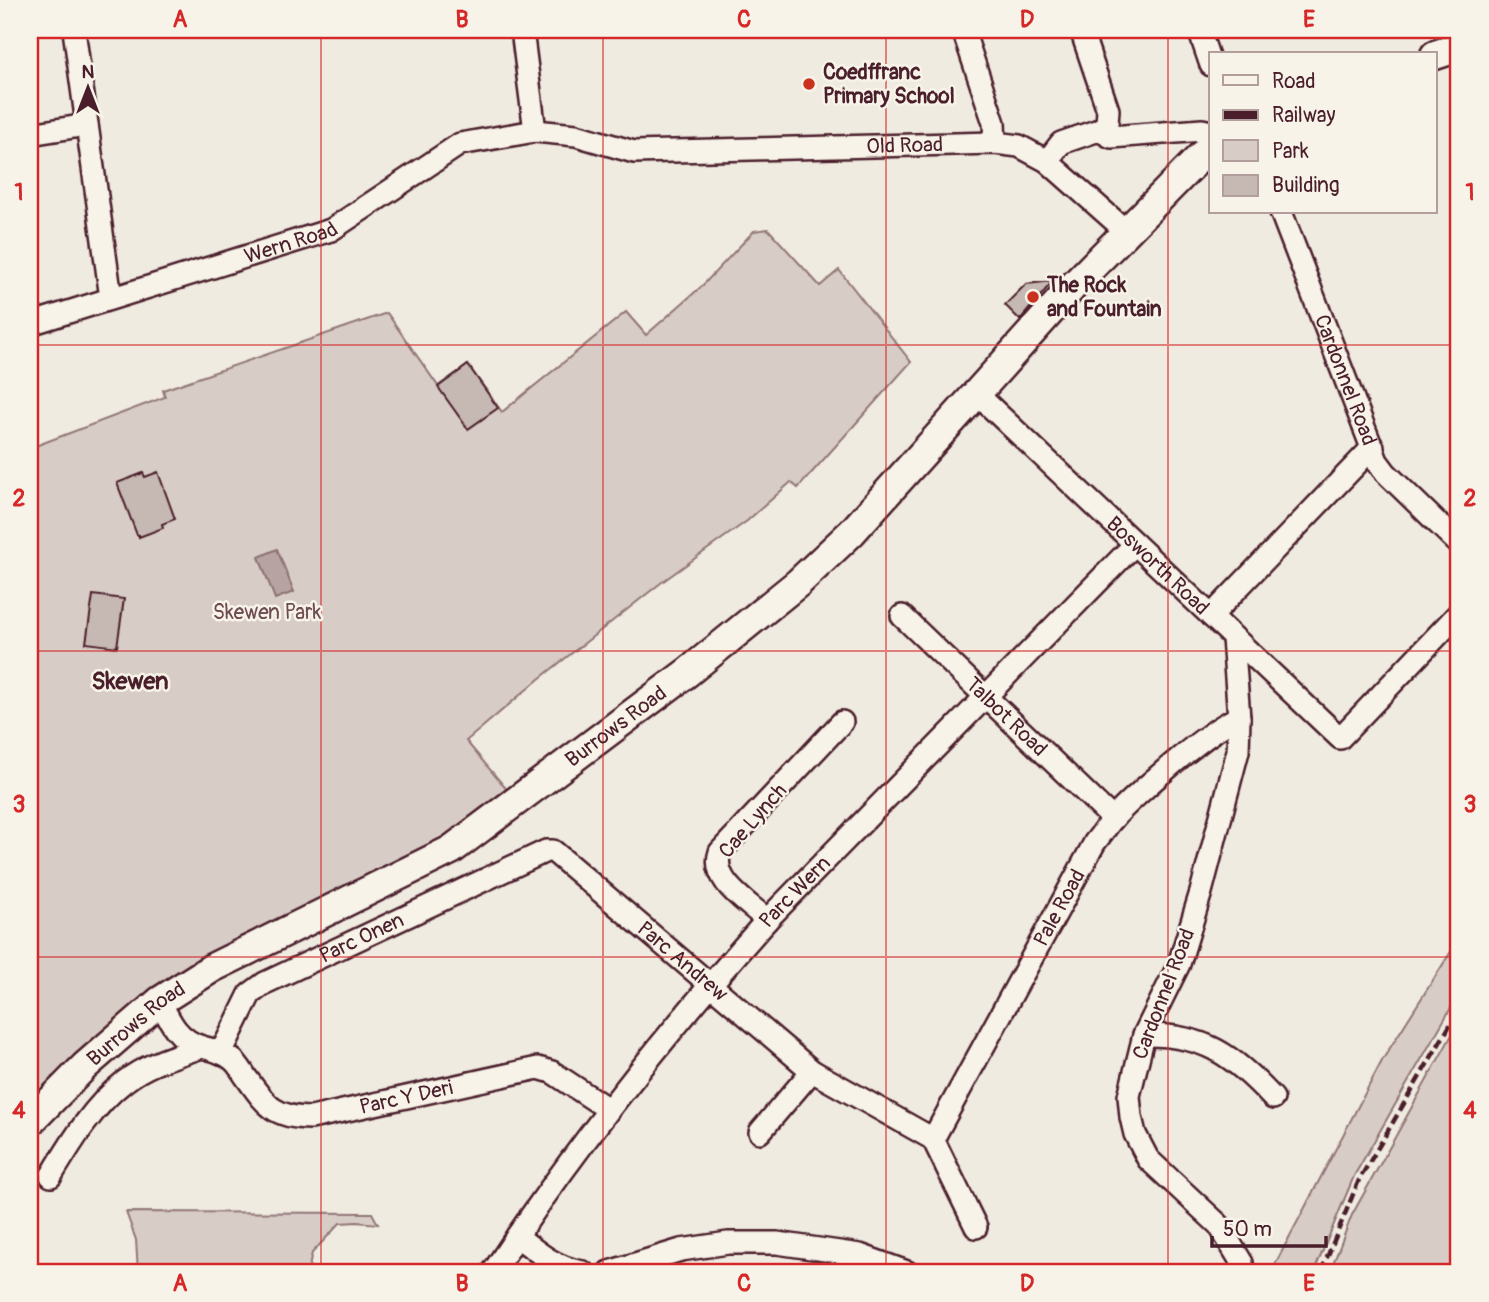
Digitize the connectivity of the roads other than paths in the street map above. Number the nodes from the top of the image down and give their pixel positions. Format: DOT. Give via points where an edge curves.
graph roads {
  1 [pos="74,30"];
  2 [pos="522,30"];
  3 [pos="963,30"];
  4 [pos="1081,30"];
  5 [pos="1199,30"];
  6 [pos="1459,47"];
  7 [pos="1436,55"];
  8 [pos="1209,59"];
  9 [pos="88,125"];
  10 [pos="1099,130"];
  11 [pos="535,131"];
  12 [pos="1209,132"];
  13 [pos="30,134"];
  14 [pos="995,143"];
  15 [pos="1209,148"];
  16 [pos="1047,161"];
  17 [pos="1282,214"];
  18 [pos="1127,232"];
  19 [pos="111,298"];
  20 [pos="30,324"];
  21 [pos="978,395"];
  22 [pos="1373,447"];
  23 [pos="1135,544"];
  24 [pos="1459,544"];
  25 [pos="1459,613"];
  26 [pos="902,616"];
  27 [pos="1210,616"];
  28 [pos="1233,638"];
  29 [pos="984,697"];
  30 [pos="1239,718"];
  31 [pos="842,722"];
  32 [pos="1113,819"];
  33 [pos="553,851"];
  34 [pos="767,920"];
  35 [pos="710,984"];
  36 [pos="160,1001"];
  37 [pos="1144,1035"];
  38 [pos="212,1050"];
  39 [pos="812,1071"];
  40 [pos="1273,1098"];
  41 [pos="608,1109"];
  42 [pos="30,1122"];
  43 [pos="760,1132"];
  44 [pos="933,1139"];
  45 [pos="51,1176"];
  46 [pos="976,1227"];
  47 [pos="517,1236"];
  48 [pos="493,1272"];
  49 [pos="583,1272"];
  50 [pos="609,1272"];
  51 [pos="907,1272"];
  52 [pos="1243,1272"];
  1 -- 9 [label="street"];
  2 -- 11 [label="street"];
  3 -- 14 [label="street" via="994,123"];
  4 -- 10 [label="street" via="1108,110 1107,124"];
  5 -- 8 [label="street"];
  6 -- 7 [label="main road"];
  9 -- 13 [label="street"];
  9 -- 19 [label="street"];
  10 -- 12 [label="street" via="1111,137"];
  10 -- 16 [label="street" via="1060,143"];
  11 -- 14 [label="street, Old Road" via="576,135 634,152"];
  11 -- 19 [label="street, Wern Road" via="460,144 331,230"];
  14 -- 16 [label="street, Old Road" via="1019,146"];
  15 -- 18 [label="main road"];
  16 -- 18 [label="street, Old Road"];
  17 -- 22 [label="street, Cardonnel Road"];
  18 -- 21 [label="main road, Burrows Road"];
  19 -- 20 [label="street, Wern Road"];
  21 -- 23 [label="street, Bosworth Road"];
  21 -- 36 [label="main road, Burrows Road" via="852,532 798,583 516,803 451,850 212,968"];
  22 -- 24 [label="street" via="1386,473"];
  22 -- 27 [label="street, Cardonnel Road"];
  23 -- 27 [label="street, Bosworth Road"];
  23 -- 29 [label="street, Parc Wern"];
  25 -- 28 [label="street, Bosworth Road" via="1340,738"];
  26 -- 29 [label="street, Talbot Road"];
  27 -- 28 [label="street, Bosworth Road"];
  28 -- 30 [label="street, Cardonnel Road"];
  29 -- 32 [label="street, Talbot Road"];
  29 -- 34 [label="street, Parc Wern"];
  30 -- 32 [label="street, Pale Road" via="1200,741"];
  30 -- 37 [label="street, Cardonnel Road" via="1238,751 1194,916 1179,964"];
  31 -- 34 [label="street, Cae Lynch" via="720,852 716,862 721,878"];
  32 -- 44 [label="street, Pale Road" via="1095,842"];
  33 -- 35 [label="street, Parc Andrew"];
  33 -- 38 [label="street, Parc Onen" via="265,983 250,994"];
  34 -- 35 [label="street, Parc Wern"];
  35 -- 39 [label="street, Parc Andrew"];
  35 -- 41 [label="street, Parc Wern"];
  36 -- 38 [label="street" via="174,1029 189,1043"];
  36 -- 42 [label="main road, Burrows Road" via="85,1066"];
  37 -- 40 [label="street" via="1183,1037 1212,1047 1250,1074"];
  37 -- 52 [label="street, Cardonnel Road" via="1129,1096 1135,1134 1148,1158 1219,1225"];
  38 -- 41 [label="street, Parc Y Deri" via="233,1060 265,1104 294,1118 538,1068 552,1072"];
  38 -- 45 [label="street" via="161,1061 124,1082 94,1113"];
  39 -- 43 [label="street"];
  39 -- 44 [label="street"];
  41 -- 47 [label="street, Parc Wern"];
  44 -- 46 [label="street"];
  47 -- 48 [label="street, Parc Wern"];
  47 -- 49 [label="street" via="564,1269"];
  50 -- 51 [label="street" via="681,1250 728,1243 778,1243 860,1255"];
}
